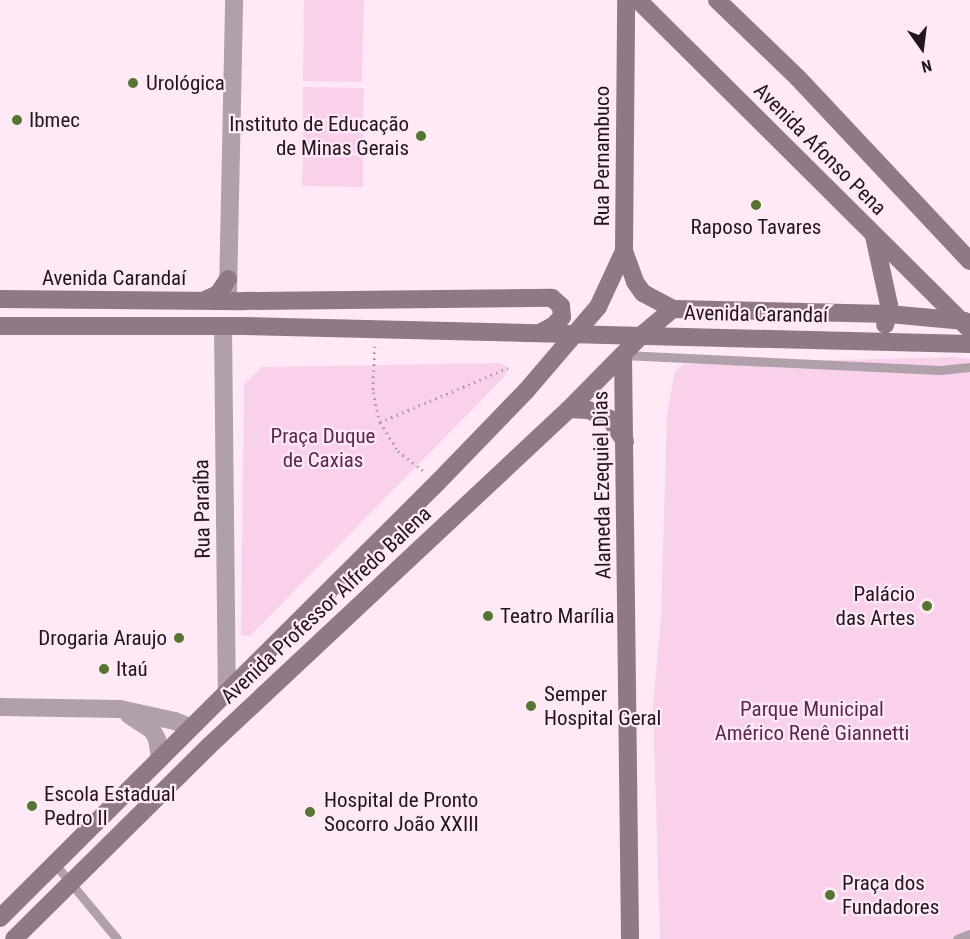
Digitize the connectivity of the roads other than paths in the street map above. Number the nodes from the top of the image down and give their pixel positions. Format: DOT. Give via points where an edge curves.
graph roads {
  1 [pos="234,0"];
  2 [pos="626,0"];
  3 [pos="638,0"];
  4 [pos="717,0"];
  5 [pos="874,236"];
  6 [pos="624,251"];
  7 [pos="970,261"];
  8 [pos="228,279"];
  9 [pos="0,299"];
  10 [pos="203,301"];
  11 [pos="228,301"];
  12 [pos="598,307"];
  13 [pos="673,309"];
  14 [pos="889,314"];
  15 [pos="968,321"];
  16 [pos="0,326"];
  17 [pos="217,326"];
  18 [pos="243,326"];
  19 [pos="540,333"];
  20 [pos="575,334"];
  21 [pos="642,334"];
  22 [pos="867,340"];
  23 [pos="970,344"];
  24 [pos="623,355"];
  25 [pos="970,367"];
  26 [pos="569,409"];
  27 [pos="625,441"];
  28 [pos="227,692"];
  29 [pos="0,707"];
  30 [pos="120,709"];
  31 [pos="189,728"];
  32 [pos="209,746"];
  33 [pos="160,759"];
  34 [pos="54,864"];
  35 [pos="70,883"];
  36 [pos="0,918"];
  37 [pos="970,934"];
  38 [pos="14,939"];
  39 [pos="117,939"];
  40 [pos="630,939"];
  41 [pos="957,939"];
  1 -- 8 [label="street"];
  2 -- 6 [label="street, Rua Pernambuco"];
  3 -- 5 [label="street, Avenida Afonso Pena"];
  4 -- 7 [label="street, Avenida Afonso Pena" via="798,78"];
  5 -- 14 [label="street"];
  5 -- 15 [label="street, Avenida Afonso Pena"];
  6 -- 12 [label="street, Rua Pernambuco"];
  6 -- 13 [label="street" via="643,293"];
  8 -- 10 [label="street" via="218,294"];
  8 -- 11 [label="street"];
  9 -- 10 [label="street, Avenida Carandaí"];
  10 -- 11 [label="street, Avenida Carandaí"];
  11 -- 17 [label="street"];
  11 -- 18 [label="street"];
  11 -- 19 [label="street, Avenida Carandaí" via="552,298 561,306 562,317"];
  12 -- 20 [label="street, Avenida Professor Alfredo Balena"];
  13 -- 14 [label="street, Avenida Carandaí"];
  13 -- 21 [label="street, Avenida Professor Alfredo Balena"];
  14 -- 15 [label="street, Avenida Carandaí"];
  14 -- 22 [label="street" via="882,329"];
  16 -- 17 [label="street, Avenida Carandaí"];
  17 -- 18 [label="street, Avenida Carandaí"];
  17 -- 28 [label="street, Rua Paraíba"];
  18 -- 19 [label="street, Avenida Carandaí"];
  19 -- 20 [label="street, Avenida Carandaí"];
  20 -- 21 [label="street, Avenida Carandaí"];
  20 -- 28 [label="street, Avenida Professor Alfredo Balena" via="526,392"];
  21 -- 22 [label="street, Avenida Carandaí"];
  21 -- 24 [label="street, Avenida Professor Alfredo Balena"];
  22 -- 23 [label="street, Avenida Carandaí"];
  24 -- 25 [label="lane" via="940,370"];
  24 -- 26 [label="street, Avenida Professor Alfredo Balena"];
  24 -- 27 [label="street, Alameda Ezequiel Dias"];
  26 -- 27 [label="street" via="588,410 610,419"];
  26 -- 32 [label="street, Avenida Professor Alfredo Balena"];
  27 -- 40 [label="street, Alameda Ezequiel Dias"];
  28 -- 31 [label="street, Avenida Professor Alfredo Balena"];
  29 -- 30 [label="street"];
  30 -- 31 [label="street" via="175,721"];
  30 -- 33 [label="street" via="152,730 158,740"];
  31 -- 32 [label="street"];
  31 -- 33 [label="street, Avenida Professor Alfredo Balena"];
  32 -- 35 [label="street, Avenida Professor Alfredo Balena"];
  33 -- 34 [label="street, Avenida Professor Alfredo Balena"];
  34 -- 35 [label="lane"];
  34 -- 36 [label="street, Avenida Professor Alfredo Balena"];
  35 -- 38 [label="street, Avenida Professor Alfredo Balena"];
  35 -- 39 [label="lane"];
  37 -- 41 [label="lane"];
}
